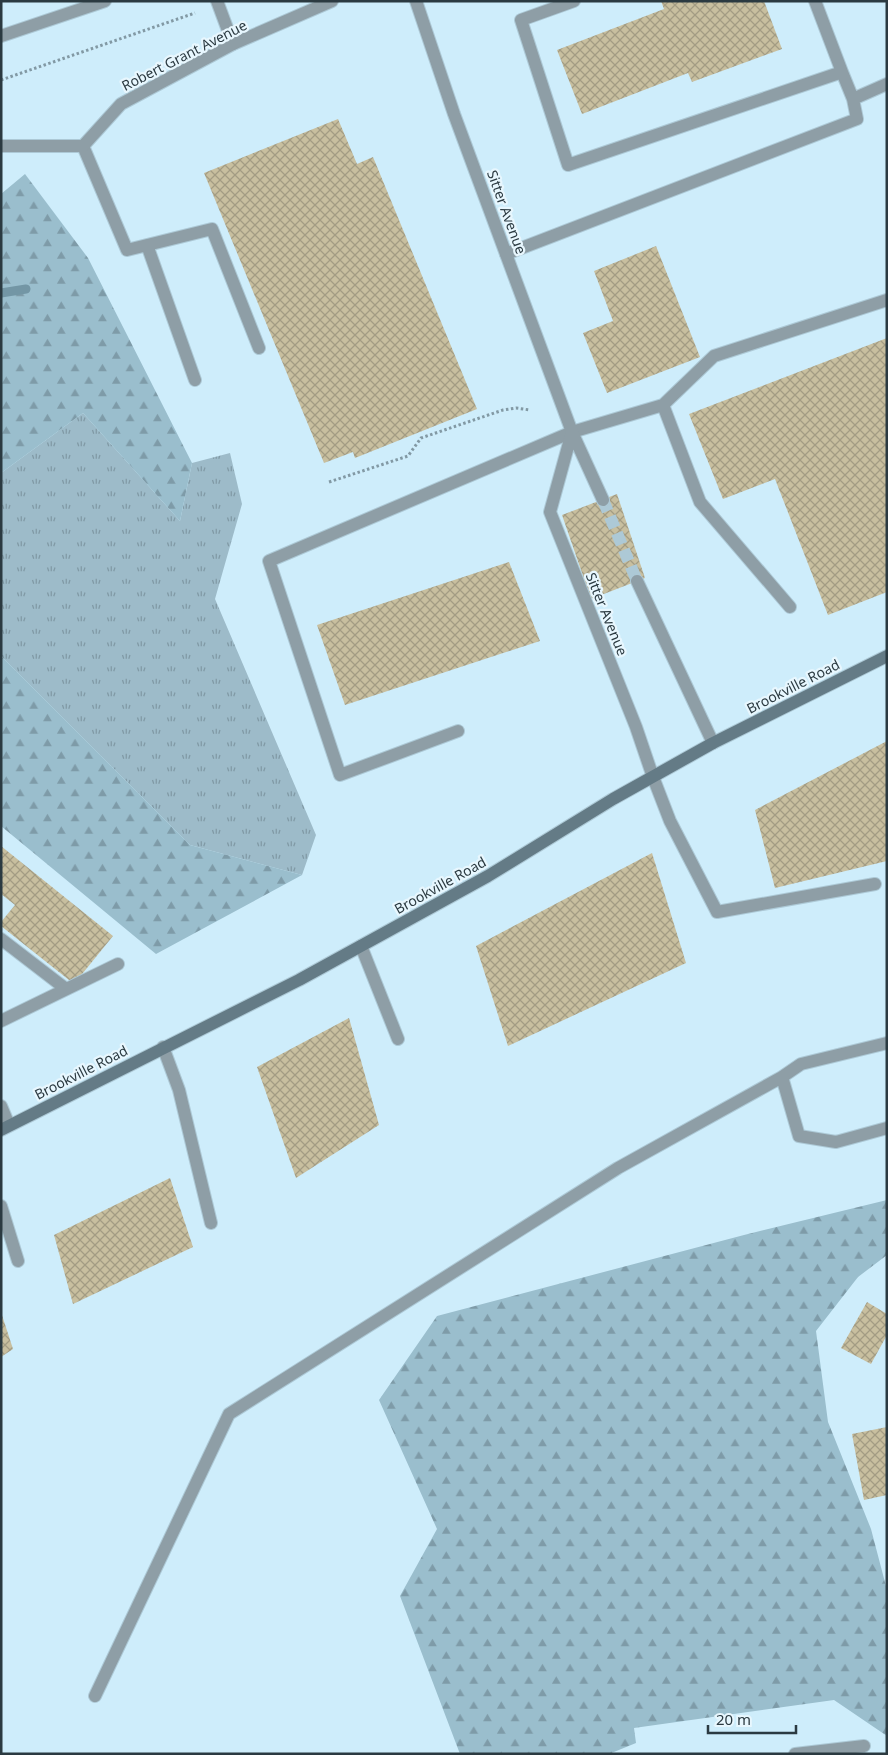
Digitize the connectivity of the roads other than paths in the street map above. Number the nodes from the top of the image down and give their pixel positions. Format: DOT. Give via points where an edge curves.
graph roads {
  1 [pos="105,1"];
  2 [pos="217,1"];
  3 [pos="332,1"];
  4 [pos="416,1"];
  5 [pos="574,1"];
  6 [pos="816,1"];
  7 [pos="1,36"];
  8 [pos="233,44"];
  9 [pos="842,72"];
  10 [pos="887,84"];
  11 [pos="853,99"];
  12 [pos="1,146"];
  13 [pos="83,146"];
  14 [pos="146,246"];
  15 [pos="506,254"];
  16 [pos="887,300"];
  17 [pos="259,348"];
  18 [pos="195,380"];
  19 [pos="663,405"];
  20 [pos="572,432"];
  21 [pos="603,500"];
  22 [pos="637,581"];
  23 [pos="790,607"];
  24 [pos="887,656"];
  25 [pos="458,731"];
  26 [pos="713,742"];
  27 [pos="653,777"];
  28 [pos="875,884"];
  29 [pos="1,939"];
  30 [pos="361,946"];
  31 [pos="118,964"];
  32 [pos="66,989"];
  33 [pos="1,1021"];
  34 [pos="398,1039"];
  35 [pos="887,1043"];
  36 [pos="163,1047"];
  37 [pos="782,1077"];
  38 [pos="1,1106"];
  39 [pos="5,1127"];
  40 [pos="887,1128"];
  41 [pos="1,1206"];
  42 [pos="211,1223"];
  43 [pos="18,1261"];
  44 [pos="95,1696"];
  45 [pos="864,1746"];
  46 [pos="795,1754"];
  1 -- 7 [label="street"];
  2 -- 8 [label="street"];
  3 -- 8 [label="street, Robert Grant Avenue"];
  4 -- 15 [label="street, Sitter Avenue"];
  5 -- 9 [label="street" via="521,20 568,165"];
  6 -- 9 [label="street"];
  8 -- 13 [label="street, Robert Grant Avenue" via="121,104"];
  9 -- 11 [label="street"];
  10 -- 11 [label="street"];
  11 -- 15 [label="street" via="857,119"];
  12 -- 13 [label="street"];
  13 -- 14 [label="street" via="127,250"];
  14 -- 17 [label="street" via="212,229"];
  14 -- 18 [label="street"];
  15 -- 20 [label="street, Sitter Avenue"];
  16 -- 19 [label="street" via="714,356"];
  19 -- 20 [label="street"];
  19 -- 23 [label="street" via="700,502"];
  20 -- 21 [label="street, Sitter Avenue"];
  20 -- 25 [label="street" via="268,561 340,774"];
  20 -- 27 [label="street, Sitter Avenue" via="550,512"];
  22 -- 26 [label="street"];
  24 -- 26 [label="street, Brookville Road"];
  26 -- 27 [label="street, Brookville Road"];
  27 -- 28 [label="street, Sitter Avenue" via="670,821 716,912"];
  27 -- 30 [label="street, Brookville Road" via="488,876"];
  29 -- 32 [label="street"];
  30 -- 34 [label="street"];
  30 -- 36 [label="street, Brookville Road"];
  31 -- 32 [label="street"];
  32 -- 33 [label="street"];
  35 -- 37 [label="street" via="801,1064"];
  36 -- 39 [label="street, Brookville Road"];
  36 -- 42 [label="street" via="179,1090"];
  37 -- 40 [label="street" via="798,1136 836,1142"];
  37 -- 44 [label="street" via="618,1168 229,1414"];
  38 -- 39 [label="street"];
  41 -- 43 [label="street"];
  45 -- 46 [label="street"];
}
